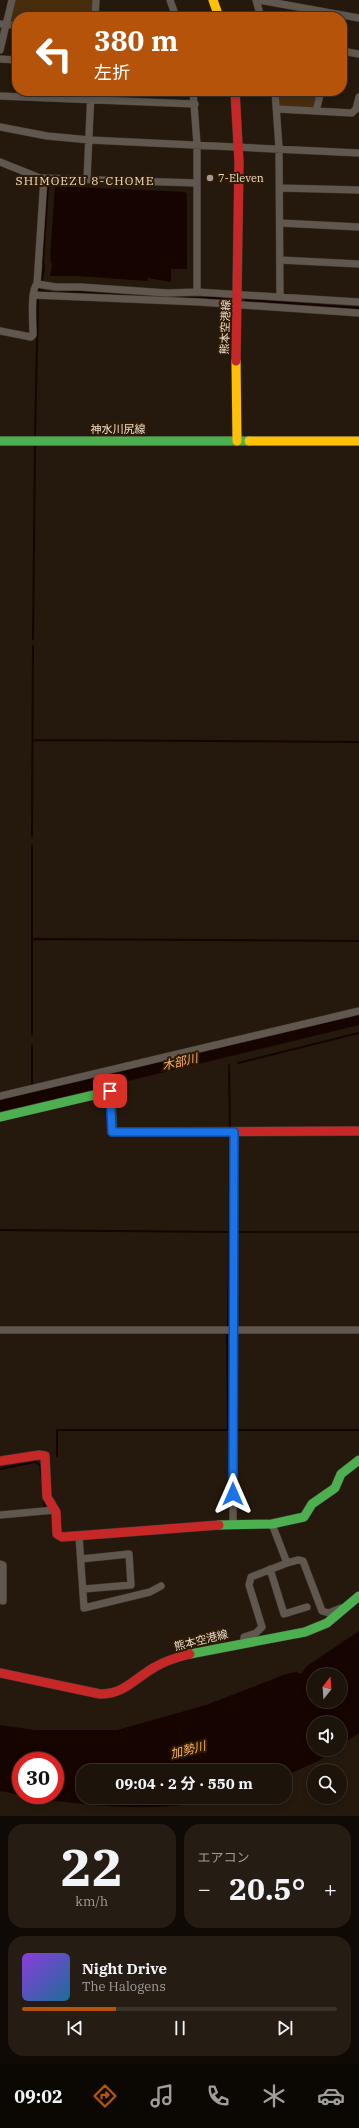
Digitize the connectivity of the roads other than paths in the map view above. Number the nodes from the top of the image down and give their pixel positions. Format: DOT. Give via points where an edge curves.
graph roads {
  1 [pos="12,0"];
  2 [pos="96,0"];
  3 [pos="170,0"];
  4 [pos="213,0"];
  5 [pos="258,0"];
  6 [pos="95,12"];
  7 [pos="174,12"];
  8 [pos="217,12"];
  9 [pos="260,12"];
  10 [pos="325,12"];
  11 [pos="347,16"];
  12 [pos="359,18"];
  13 [pos="3,24"];
  14 [pos="0,50"];
  15 [pos="347,52"];
  16 [pos="359,54"];
  17 [pos="0,59"];
  18 [pos="12,60"];
  19 [pos="0,96"];
  20 [pos="91,96"];
  21 [pos="194,96"];
  22 [pos="235,96"];
  23 [pos="276,96"];
  24 [pos="320,96"];
  25 [pos="359,97"];
  26 [pos="91,100"];
  27 [pos="195,104"];
  28 [pos="278,109"];
  29 [pos="316,111"];
  30 [pos="0,127"];
  31 [pos="90,140"];
  32 [pos="197,144"];
  33 [pos="238,146"];
  34 [pos="279,148"];
  35 [pos="359,153"];
  36 [pos="0,162"];
  37 [pos="44,178"];
  38 [pos="87,179"];
  39 [pos="197,183"];
  40 [pos="280,188"];
  41 [pos="359,190"];
  42 [pos="280,223"];
  43 [pos="359,227"];
  44 [pos="280,260"];
  45 [pos="359,264"];
  46 [pos="37,284"];
  47 [pos="197,292"];
  48 [pos="33,294"];
  49 [pos="238,295"];
  50 [pos="280,297"];
  51 [pos="359,302"];
  52 [pos="238,305"];
  53 [pos="359,313"];
  54 [pos="0,331"];
  55 [pos="0,441"];
  56 [pos="237,441"];
  57 [pos="359,441"];
  58 [pos="359,1011"];
  59 [pos="0,1096"];
  60 [pos="0,1117"];
  61 [pos="359,1131"];
  62 [pos="234,1132"];
  63 [pos="0,1330"];
  64 [pos="359,1330"];
  65 [pos="233,1331"];
  66 [pos="359,1460"];
  67 [pos="0,1461"];
  68 [pos="55,1510"];
  69 [pos="0,1515"];
  70 [pos="233,1524"];
  71 [pos="272,1524"];
  72 [pos="79,1536"];
  73 [pos="81,1559"];
  74 [pos="0,1564"];
  75 [pos="287,1564"];
  76 [pos="270,1569"];
  77 [pos="161,1586"];
  78 [pos="84,1589"];
  79 [pos="359,1596"];
  80 [pos="3,1600"];
  81 [pos="307,1607"];
  82 [pos="347,1608"];
  83 [pos="244,1643"];
  84 [pos="0,1673"];
  1 -- 13 [label="street"];
  2 -- 6 [label="street"];
  3 -- 7 [label="street"];
  4 -- 8 [label="main road"];
  5 -- 9 [label="street"];
  5 -- 10 [label="street"];
  11 -- 12 [label="street"];
  13 -- 14 [label="street"];
  15 -- 16 [label="street"];
  17 -- 18 [label="street"];
  19 -- 26 [label="street"];
  20 -- 26 [label="street"];
  21 -- 27 [label="street"];
  22 -- 33 [label="main road, 熊本空港線"];
  23 -- 28 [label="street"];
  24 -- 29 [label="street"];
  25 -- 29 [label="street" via="354,112"];
  26 -- 27 [label="street"];
  26 -- 31 [label="street"];
  27 -- 32 [label="street"];
  28 -- 29 [label="street"];
  28 -- 34 [label="street"];
  30 -- 31 [label="street" via="47,136"];
  31 -- 32 [label="street"];
  31 -- 38 [label="street"];
  32 -- 33 [label="street"];
  32 -- 39 [label="street"];
  33 -- 34 [label="street"];
  33 -- 49 [label="main road, 熊本空港線"];
  34 -- 35 [label="street"];
  34 -- 40 [label="street"];
  36 -- 37 [label="street"];
  37 -- 38 [label="street"];
  37 -- 46 [label="street"];
  38 -- 39 [label="street"];
  39 -- 47 [label="street"];
  40 -- 41 [label="street"];
  40 -- 42 [label="street"];
  42 -- 43 [label="street"];
  42 -- 44 [label="street"];
  44 -- 45 [label="street"];
  44 -- 50 [label="street"];
  46 -- 47 [label="street" via="56,288"];
  46 -- 48 [label="street"];
  47 -- 49 [label="street"];
  48 -- 52 [label="street"];
  48 -- 54 [label="street" via="32,337"];
  49 -- 50 [label="street"];
  49 -- 52 [label="main road, 熊本空港線"];
  50 -- 51 [label="street"];
  52 -- 53 [label="street"];
  52 -- 56 [label="main road, 熊本空港線" via="235,389"];
  55 -- 56 [label="main road, 神水川尻線"];
  56 -- 57 [label="main road"];
  58 -- 59 [label="street"];
  60 -- 62 [label="main road" via="110,1091 112,1132"];
  61 -- 62 [label="main road"];
  62 -- 65 [label="street"];
  63 -- 65 [label="street"];
  64 -- 65 [label="street"];
  65 -- 70 [label="street"];
  66 -- 71 [label="main road" via="341,1474 335,1488 312,1504 304,1516"];
  67 -- 68 [label="main road" via="45,1456 48,1497"];
  68 -- 69 [label="street"];
  68 -- 72 [label="main road" via="59,1536"];
  70 -- 71 [label="main road"];
  70 -- 72 [label="main road"];
  71 -- 75 [label="street"];
  72 -- 73 [label="street"];
  73 -- 78 [label="street"];
  73 -- 78 [label="street" via="129,1554 131,1585"];
  74 -- 80 [label="street" via="3,1565"];
  75 -- 76 [label="street"];
  75 -- 82 [label="street" via="303,1561 322,1611 326,1614 343,1607"];
  76 -- 81 [label="street" via="284,1614"];
  76 -- 83 [label="street" via="257,1574 249,1581 262,1627 256,1633 244,1637"];
  77 -- 78 [label="street" via="150,1592 84,1608"];
  79 -- 82 [label="main road, 熊本空港線"];
  82 -- 83 [label="main road, 熊本空港線" via="327,1623 305,1632"];
  83 -- 84 [label="main road, 熊本空港線" via="182,1656 155,1668 112,1694 100,1694"];
}
